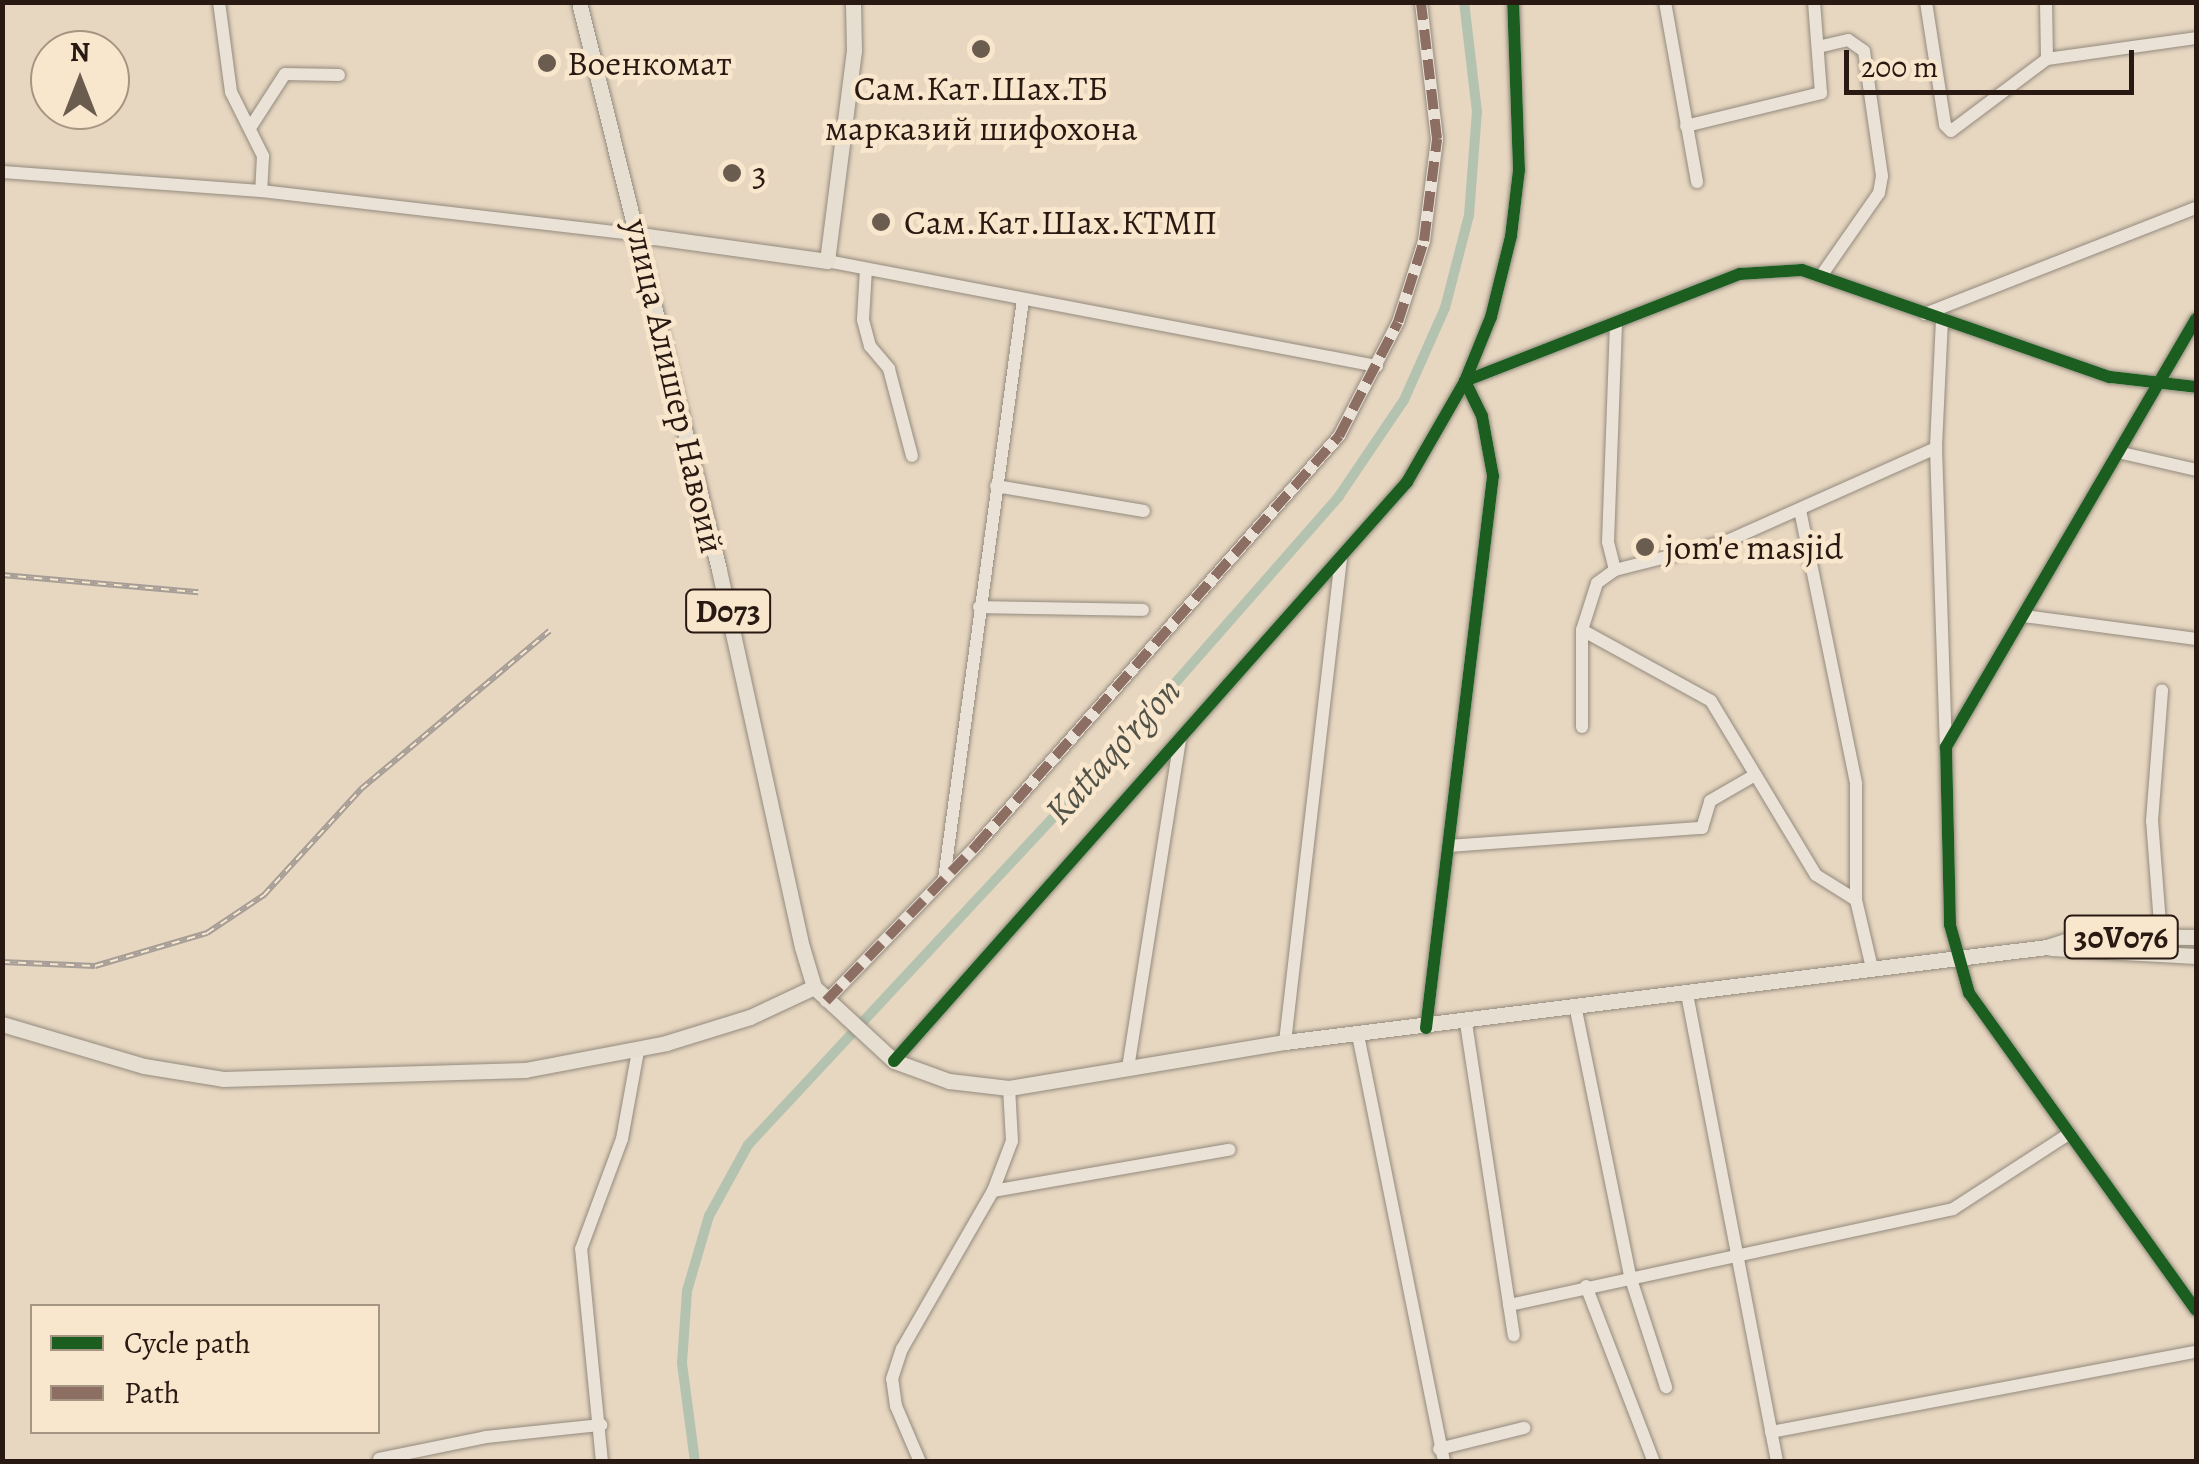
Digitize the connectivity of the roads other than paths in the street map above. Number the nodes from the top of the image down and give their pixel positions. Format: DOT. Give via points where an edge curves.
graph roads {
  1 [pos="219,2"];
  2 [pos="579,2"];
  3 [pos="853,2"];
  4 [pos="1421,2"];
  5 [pos="1513,2"];
  6 [pos="1664,2"];
  7 [pos="1814,2"];
  8 [pos="1926,2"];
  9 [pos="2046,2"];
  10 [pos="2196,38"];
  11 [pos="1821,46"];
  12 [pos="2048,59"];
  13 [pos="339,75"];
  14 [pos="1686,126"];
  15 [pos="250,128"];
  16 [pos="2,172"];
  17 [pos="1696,182"];
  18 [pos="261,191"];
  19 [pos="2196,208"];
  20 [pos="640,235"];
  21 [pos="827,261"];
  22 [pos="866,269"];
  23 [pos="1820,276"];
  24 [pos="1023,299"];
  25 [pos="1925,314"];
  26 [pos="1942,319"];
  27 [pos="2196,319"];
  28 [pos="1616,322"];
  29 [pos="1377,366"];
  30 [pos="2162,379"];
  31 [pos="1465,381"];
  32 [pos="2196,387"];
  33 [pos="1936,448"];
  34 [pos="2122,453"];
  35 [pos="912,456"];
  36 [pos="2196,470"];
  37 [pos="996,486"];
  38 [pos="1144,510"];
  39 [pos="1800,510"];
  40 [pos="1341,556"];
  41 [pos="1615,570"];
  42 [pos="978,607"];
  43 [pos="1143,610"];
  44 [pos="2024,616"];
  45 [pos="1582,630"];
  46 [pos="2196,638"];
  47 [pos="2162,690"];
  48 [pos="1582,726"];
  49 [pos="1180,737"];
  50 [pos="1946,746"];
  51 [pos="1756,774"];
  52 [pos="1448,846"];
  53 [pos="944,879"];
  54 [pos="1856,900"];
  55 [pos="2161,937"];
  56 [pos="2196,937"];
  57 [pos="2047,947"];
  58 [pos="1956,955"];
  59 [pos="2196,956"];
  60 [pos="1872,968"];
  61 [pos="814,987"];
  62 [pos="1686,994"];
  63 [pos="826,1001"];
  64 [pos="1576,1010"];
  65 [pos="1466,1023"];
  66 [pos="2,1024"];
  67 [pos="1426,1028"];
  68 [pos="1358,1035"];
  69 [pos="1285,1042"];
  70 [pos="638,1050"];
  71 [pos="894,1061"];
  72 [pos="1128,1068"];
  73 [pos="1009,1088"];
  74 [pos="2067,1135"];
  75 [pos="1229,1150"];
  76 [pos="993,1192"];
  77 [pos="1733,1261"];
  78 [pos="1630,1276"];
  79 [pos="1586,1286"];
  80 [pos="1509,1305"];
  81 [pos="2196,1310"];
  82 [pos="1514,1335"];
  83 [pos="2196,1352"];
  84 [pos="1666,1386"];
  85 [pos="601,1424"];
  86 [pos="1524,1428"];
  87 [pos="1771,1432"];
  88 [pos="1442,1455"];
  89 [pos="379,1459"];
  90 [pos="602,1462"];
  91 [pos="920,1462"];
  92 [pos="1654,1462"];
  93 [pos="1776,1462"];
  1 -- 15 [label="street" via="231,92"];
  2 -- 20 [label="main road, улица Алишер Навоий / D073"];
  3 -- 21 [label="main road" via="854,51"];
  4 -- 29 [label="street" via="1436,140 1432,194 1424,241"];
  5 -- 31 [label="street" via="1519,170 1511,236 1491,317"];
  6 -- 14 [label="street"];
  7 -- 11 [label="street"];
  8 -- 12 [label="street" via="1951,131"];
  9 -- 12 [label="street"];
  10 -- 12 [label="street"];
  11 -- 14 [label="street" via="1824,84 1816,97"];
  11 -- 23 [label="street" via="1848,40 1864,51 1882,176 1878,193"];
  13 -- 15 [label="street" via="285,74"];
  14 -- 17 [label="street"];
  15 -- 18 [label="street" via="262,156"];
  16 -- 18 [label="street"];
  18 -- 20 [label="street"];
  19 -- 25 [label="street"];
  20 -- 21 [label="main road"];
  20 -- 61 [label="main road, улица Алишер Навоий / D073"];
  21 -- 22 [label="street"];
  22 -- 24 [label="street"];
  22 -- 35 [label="street" via="870,346 889,370"];
  23 -- 25 [label="street"];
  23 -- 28 [label="street" via="1802,270 1740,274"];
  24 -- 29 [label="street"];
  24 -- 37 [label="street"];
  25 -- 26 [label="street"];
  26 -- 30 [label="street" via="2110,377"];
  26 -- 33 [label="street"];
  27 -- 30 [label="street"];
  28 -- 31 [label="street"];
  28 -- 41 [label="street" via="1608,542"];
  29 -- 53 [label="street" via="1339,436"];
  30 -- 32 [label="street"];
  30 -- 34 [label="street"];
  31 -- 40 [label="street" via="1407,482"];
  31 -- 52 [label="street" via="1482,416 1493,476"];
  33 -- 39 [label="street"];
  33 -- 50 [label="street"];
  34 -- 36 [label="street"];
  34 -- 44 [label="street"];
  37 -- 38 [label="street"];
  37 -- 42 [label="street"];
  39 -- 41 [label="street" via="1725,542"];
  39 -- 54 [label="street" via="1856,784"];
  40 -- 49 [label="street"];
  40 -- 69 [label="street"];
  41 -- 45 [label="street" via="1597,583"];
  42 -- 43 [label="street"];
  42 -- 53 [label="street"];
  44 -- 46 [label="street"];
  44 -- 50 [label="street"];
  45 -- 48 [label="street"];
  45 -- 51 [label="street" via="1700,692"];
  47 -- 55 [label="street" via="2152,821"];
  49 -- 71 [label="street"];
  49 -- 72 [label="street"];
  50 -- 58 [label="street"];
  51 -- 52 [label="street" via="1710,801 1702,828"];
  51 -- 54 [label="street" via="1816,875"];
  52 -- 67 [label="street"];
  53 -- 63 [label="street"];
  54 -- 60 [label="street"];
  55 -- 56 [label="main road, 30V076"];
  55 -- 57 [label="main road, 30V076" via="2081,936"];
  57 -- 58 [label="main road, 30V076"];
  57 -- 59 [label="main road, 30V076"];
  58 -- 60 [label="main road, 30V076"];
  58 -- 74 [label="street" via="1969,993"];
  60 -- 62 [label="main road, 30V076"];
  61 -- 63 [label="main road, улица Алишер Навоий / 30V076"];
  61 -- 70 [label="main road" via="750,1017"];
  62 -- 64 [label="main road, 30V076"];
  62 -- 77 [label="street"];
  63 -- 71 [label="main road, 30V076"];
  64 -- 65 [label="main road, 30V076"];
  64 -- 78 [label="street"];
  65 -- 67 [label="main road, 30V076"];
  65 -- 80 [label="street"];
  66 -- 70 [label="main road" via="144,1066 223,1079 525,1070"];
  67 -- 68 [label="main road, 30V076"];
  68 -- 69 [label="main road, 30V076"];
  68 -- 88 [label="street"];
  69 -- 72 [label="main road, 30V076"];
  70 -- 85 [label="street" via="622,1139 581,1249 580,1286"];
  71 -- 73 [label="main road, 30V076" via="949,1082"];
  72 -- 73 [label="main road, 30V076"];
  73 -- 76 [label="street" via="1012,1141"];
  74 -- 77 [label="street" via="1953,1209"];
  74 -- 81 [label="street"];
  75 -- 76 [label="street"];
  76 -- 91 [label="street" via="902,1349 892,1379"];
  77 -- 78 [label="street"];
  77 -- 87 [label="street"];
  78 -- 79 [label="street"];
  78 -- 84 [label="street"];
  79 -- 80 [label="street"];
  79 -- 92 [label="street"];
  80 -- 82 [label="street"];
  83 -- 87 [label="street"];
  85 -- 89 [label="street" via="486,1437"];
  85 -- 90 [label="street"];
  86 -- 88 [label="street"];
  87 -- 93 [label="street"];
}
